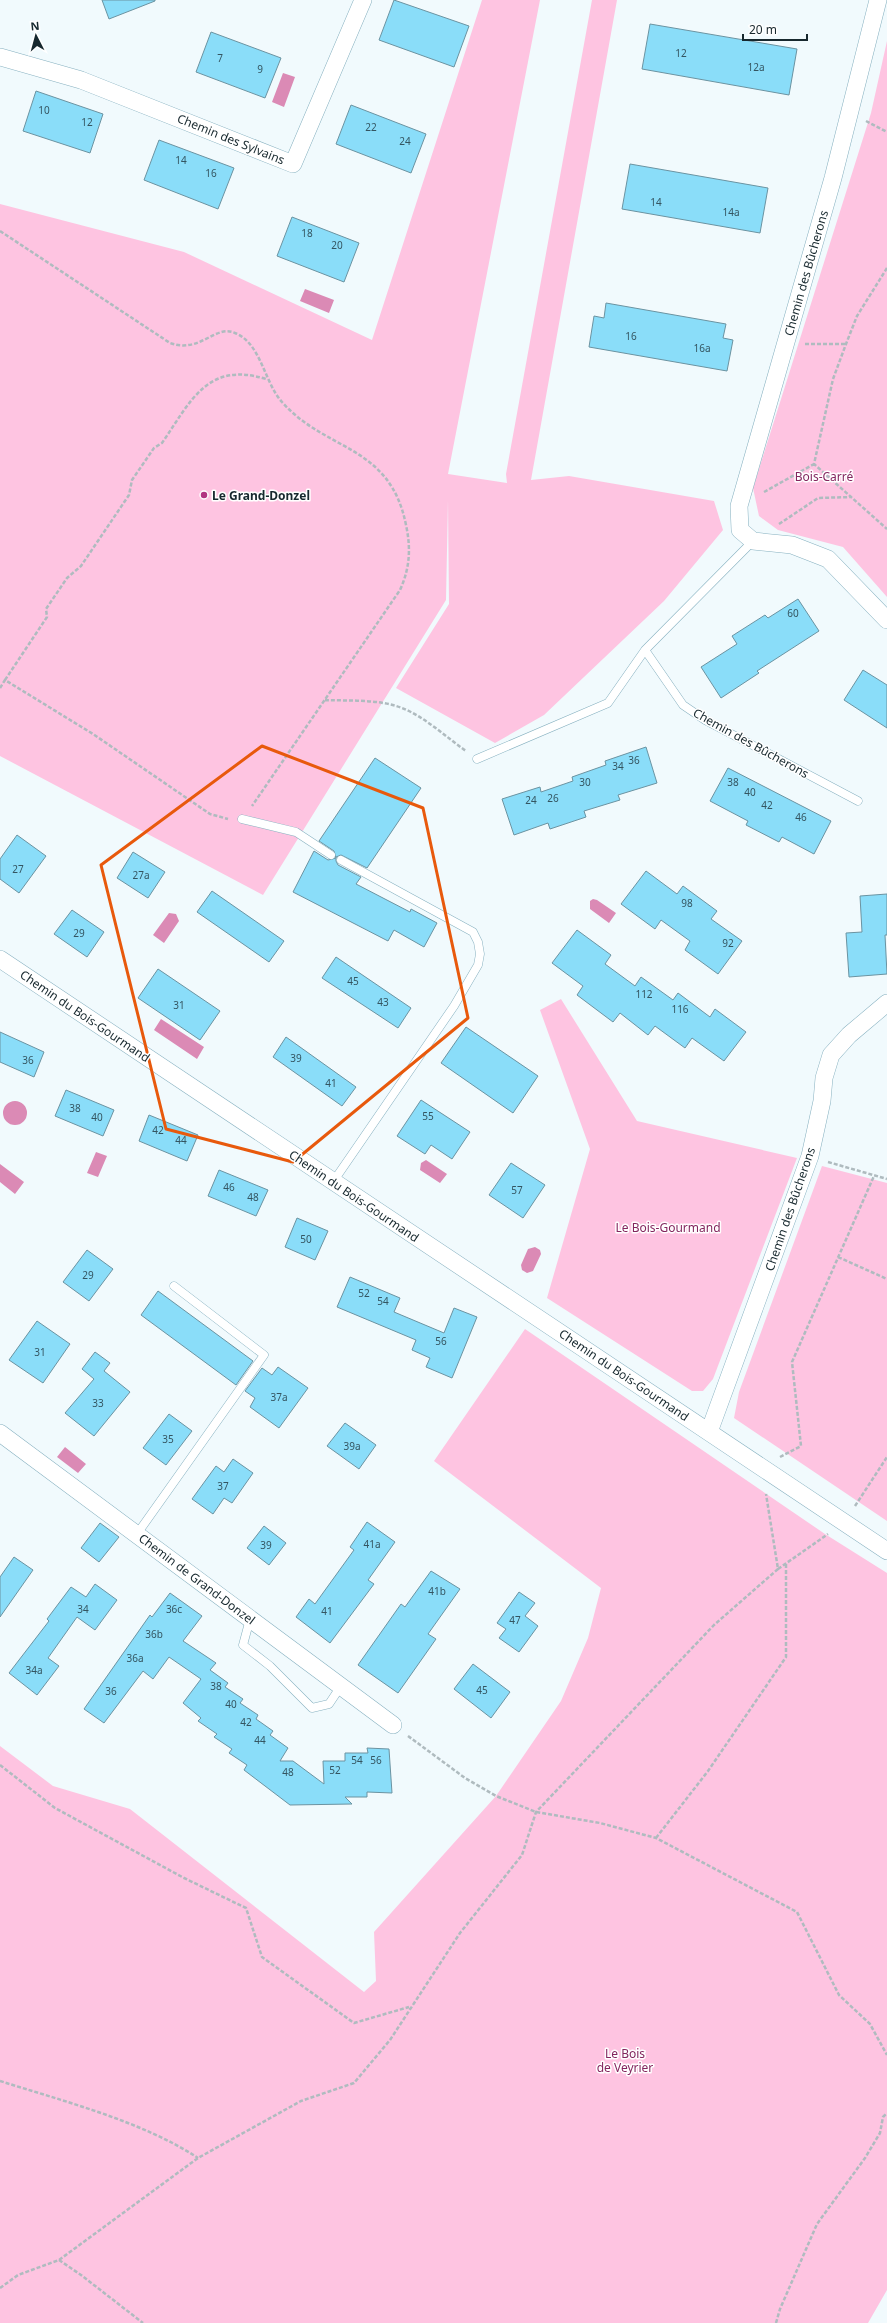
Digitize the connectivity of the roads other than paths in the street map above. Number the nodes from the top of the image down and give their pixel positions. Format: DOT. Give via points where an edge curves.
graph roads {
  1 [pos="363,0"];
  2 [pos="878,0"];
  3 [pos="0,57"];
  4 [pos="753,541"];
  5 [pos="887,620"];
  6 [pos="645,650"];
  7 [pos="477,759"];
  8 [pos="858,801"];
  9 [pos="242,819"];
  10 [pos="331,855"];
  11 [pos="341,860"];
  12 [pos="0,959"];
  13 [pos="887,1003"];
  14 [pos="333,1182"];
  15 [pos="174,1286"];
  16 [pos="0,1432"];
  17 [pos="709,1432"];
  18 [pos="137,1534"];
  19 [pos="887,1551"];
  20 [pos="250,1619"];
  21 [pos="341,1686"];
  22 [pos="393,1725"];
  1 -- 3 [label="street, Chemin des Sylvains" via="293,164 82,80"];
  2 -- 4 [label="street, Chemin des Bûcherons" via="833,178 739,506 740,530"];
  4 -- 5 [label="street" via="792,545 828,559"];
  4 -- 6 [label="lane"];
  6 -- 7 [label="lane" via="608,703"];
  6 -- 8 [label="lane, Chemin des Bûcherons" via="683,705"];
  9 -- 10 [label="lane" via="296,832"];
  11 -- 14 [label="lane" via="473,932 480,954 478,965 454,1006"];
  12 -- 14 [label="street, Chemin du Bois-Gourmand"];
  13 -- 17 [label="street, Chemin des Bûcherons" via="849,1035 831,1055 824,1078 822,1101 810,1156"];
  14 -- 17 [label="street, Chemin du Bois-Gourmand"];
  15 -- 18 [label="lane" via="264,1355"];
  16 -- 18 [label="street, Chemin de Grand-Donzel"];
  17 -- 19 [label="street, Chemin du Bois-Gourmand"];
  18 -- 20 [label="street, Chemin de Grand-Donzel"];
  20 -- 21 [label="street, Chemin de Grand-Donzel"];
  20 -- 21 [label="lane" via="243,1645 270,1666 312,1708 329,1704"];
  21 -- 22 [label="street, Chemin de Grand-Donzel"];
}
